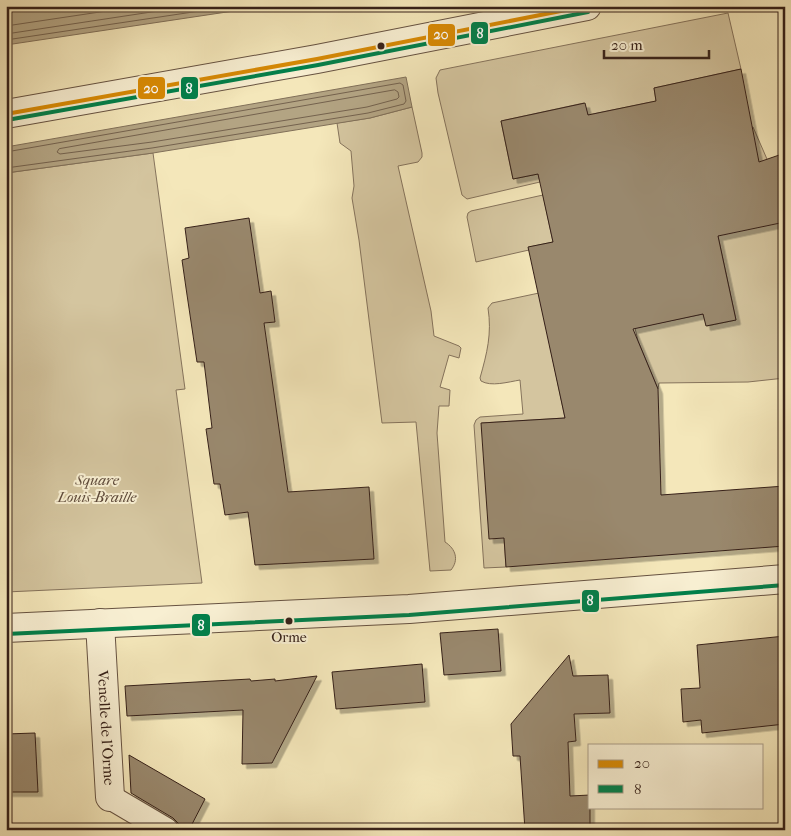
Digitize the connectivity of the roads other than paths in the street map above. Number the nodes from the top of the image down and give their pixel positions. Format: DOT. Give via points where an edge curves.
graph roads {
  1 [pos="587,6"];
  2 [pos="6,114"];
  3 [pos="785,579"];
  4 [pos="100,623"];
  5 [pos="6,628"];
  6 [pos="110,797"];
  7 [pos="166,830"];
  1 -- 2 [label="street" via="318,59"];
  3 -- 4 [label="street" via="409,609"];
  4 -- 5 [label="street"];
  4 -- 6 [label="street, Venelle de l'Orme"];
  6 -- 7 [label="street, Venelle de l'Orme"];
}
